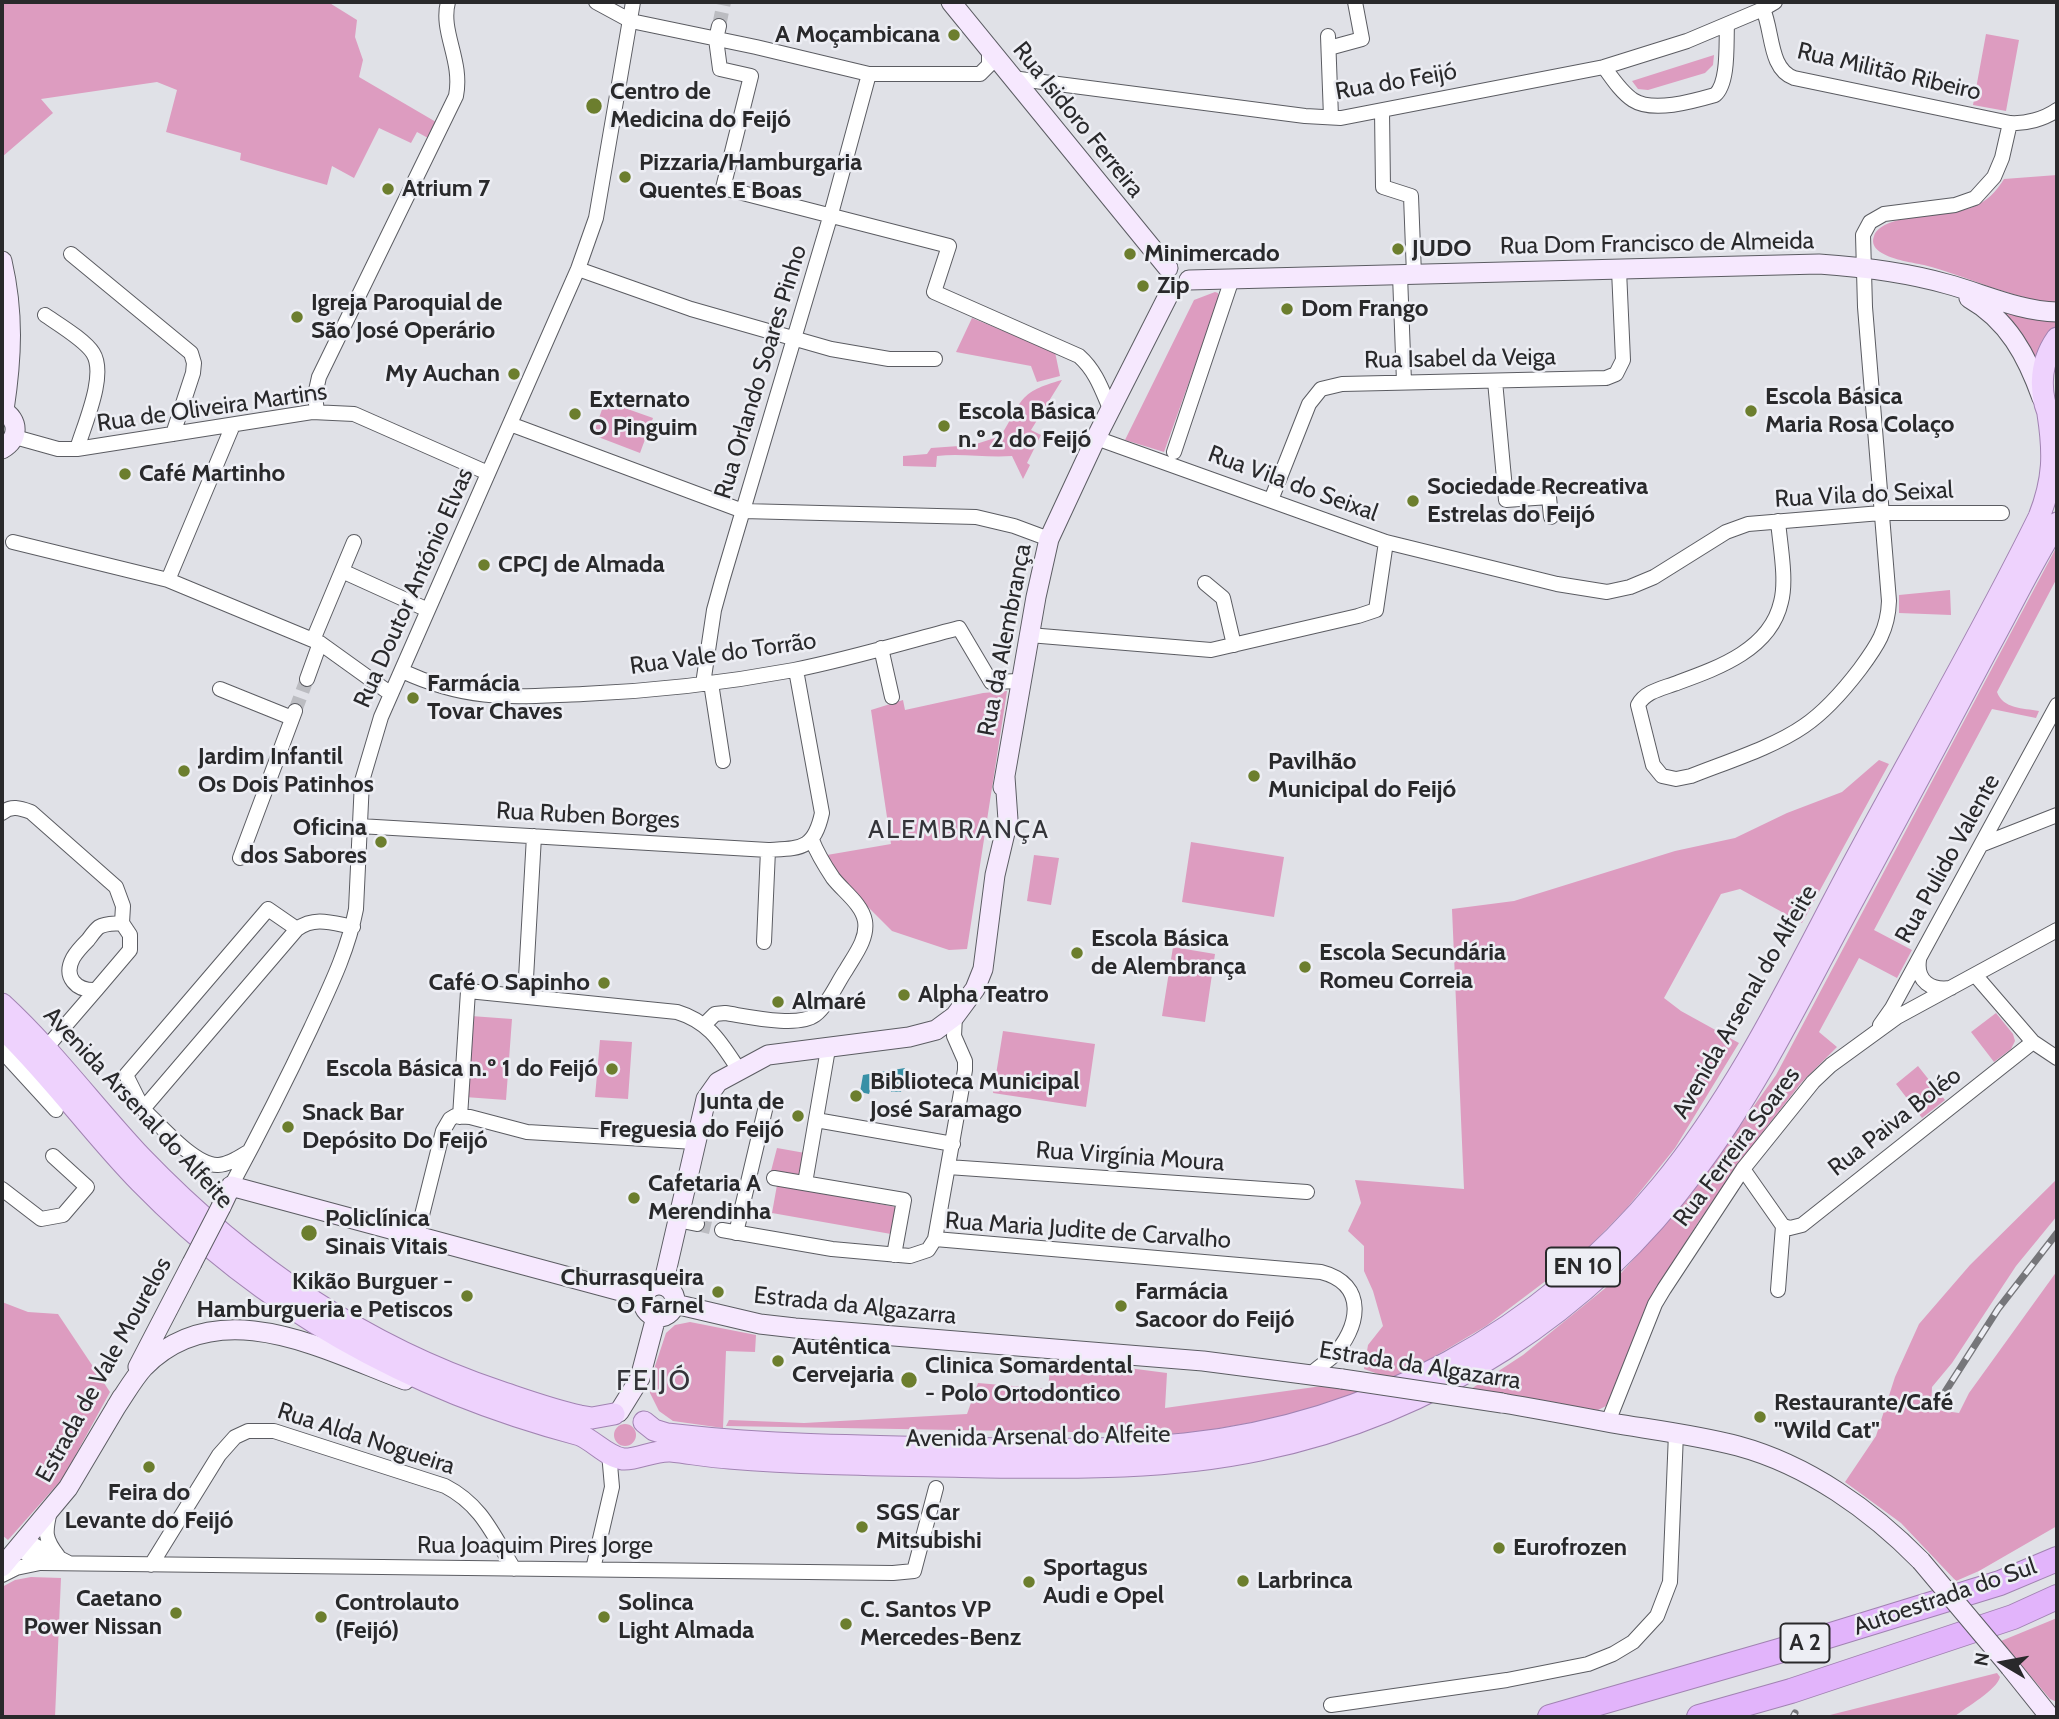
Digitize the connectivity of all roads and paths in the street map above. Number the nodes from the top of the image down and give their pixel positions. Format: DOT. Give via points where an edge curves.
graph roads {
  1 [pos="449,2"];
  2 [pos="596,2"];
  3 [pos="633,2"];
  4 [pos="951,2"];
  5 [pos="1355,2"];
  6 [pos="1769,6"];
  7 [pos="631,21"];
  8 [pos="1727,25"];
  9 [pos="718,33"];
  10 [pos="989,49"];
  11 [pos="1604,67"];
  12 [pos="869,74"];
  13 [pos="1012,78"];
  14 [pos="2057,110"];
  15 [pos="1382,111"];
  16 [pos="1331,117"];
  17 [pos="2010,122"];
  18 [pos="831,214"];
  19 [pos="71,254"];
  20 [pos="2,261"];
  21 [pos="1863,267"];
  22 [pos="1168,268"];
  23 [pos="578,269"];
  24 [pos="1619,270"];
  25 [pos="1408,275"];
  26 [pos="1916,276"];
  27 [pos="1233,279"];
  28 [pos="1189,280"];
  29 [pos="1170,292"];
  30 [pos="2057,312"];
  31 [pos="45,315"];
  32 [pos="2057,338"];
  33 [pos="795,340"];
  34 [pos="935,359"];
  35 [pos="1495,381"];
  36 [pos="1404,382"];
  37 [pos="3,410"];
  38 [pos="1111,411"];
  39 [pos="317,412"];
  40 [pos="2050,415"];
  41 [pos="510,424"];
  42 [pos="233,425"];
  43 [pos="173,434"];
  44 [pos="1096,439"];
  45 [pos="8,443"];
  46 [pos="77,449"];
  47 [pos="1174,452"];
  48 [pos="488,473"];
  49 [pos="1271,500"];
  50 [pos="743,511"];
  51 [pos="1881,513"];
  52 [pos="2002,513"];
  53 [pos="1550,517"];
  54 [pos="1778,521"];
  55 [pos="2057,523"];
  56 [pos="1049,539"];
  57 [pos="13,542"];
  58 [pos="354,542"];
  59 [pos="1386,542"];
  60 [pos="342,571"];
  61 [pos="168,580"];
  62 [pos="1205,583"];
  63 [pos="429,610"];
  64 [pos="1029,635"];
  65 [pos="317,641"];
  66 [pos="1234,645"];
  67 [pos="881,648"];
  68 [pos="796,670"];
  69 [pos="402,671"];
  70 [pos="307,679"];
  71 [pos="1020,681"];
  72 [pos="707,684"];
  73 [pos="220,689"];
  74 [pos="391,694"];
  75 [pos="892,697"];
  76 [pos="2055,713"];
  77 [pos="723,761"];
  78 [pos="2,813"];
  79 [pos="2057,815"];
  80 [pos="359,826"];
  81 [pos="534,836"];
  82 [pos="812,840"];
  83 [pos="1983,844"];
  84 [pos="768,850"];
  85 [pos="240,858"];
  86 [pos="122,923"];
  87 [pos="353,927"];
  88 [pos="297,929"];
  89 [pos="2057,930"];
  90 [pos="764,942"];
  91 [pos="984,947"];
  92 [pos="1920,955"];
  93 [pos="1976,976"];
  94 [pos="1953,988"];
  95 [pos="96,990"];
  96 [pos="525,996"];
  97 [pos="2,1004"];
  98 [pos="704,1024"];
  99 [pos="2,1028"];
  100 [pos="1875,1031"];
  101 [pos="938,1032"];
  102 [pos="2033,1042"];
  103 [pos="46,1048"];
  104 [pos="828,1049"];
  105 [pos="2,1051"];
  106 [pos="2057,1058"];
  107 [pos="735,1073"];
  108 [pos="56,1110"];
  109 [pos="143,1110"];
  110 [pos="765,1110"];
  111 [pos="460,1117"];
  112 [pos="816,1120"];
  113 [pos="697,1135"];
  114 [pos="953,1144"];
  115 [pos="250,1151"];
  116 [pos="52,1156"];
  117 [pos="948,1167"];
  118 [pos="1743,1169"];
  119 [pos="774,1178"];
  120 [pos="805,1184"];
  121 [pos="231,1186"];
  122 [pos="2,1189"];
  123 [pos="1307,1192"];
  124 [pos="677,1220"];
  125 [pos="697,1224"];
  126 [pos="1783,1226"];
  127 [pos="417,1235"];
  128 [pos="934,1239"];
  129 [pos="894,1255"];
  130 [pos="663,1285"];
  131 [pos="1778,1290"];
  132 [pos="643,1297"];
  133 [pos="675,1304"];
  134 [pos="656,1317"];
  135 [pos="1311,1374"];
  136 [pos="640,1378"];
  137 [pos="116,1407"];
  138 [pos="617,1413"];
  139 [pos="643,1420"];
  140 [pos="532,1421"];
  141 [pos="1608,1422"];
  142 [pos="1676,1433"];
  143 [pos="607,1452"];
  144 [pos="634,1457"];
  145 [pos="936,1488"];
  146 [pos="611,1498"];
  147 [pos="50,1511"];
  148 [pos="22,1545"];
  149 [pos="2057,1559"];
  150 [pos="64,1560"];
  151 [pos="41,1563"];
  152 [pos="152,1564"];
  153 [pos="2,1567"];
  154 [pos="513,1569"];
  155 [pos="593,1569"];
  156 [pos="2,1575"];
  157 [pos="2057,1597"];
  158 [pos="1331,1705"];
  159 [pos="1550,1717"];
  160 [pos="1699,1717"];
  161 [pos="2050,1717"];
  1 -- 39 [label="street" via="447,26 459,72 456,96 319,377"];
  2 -- 7 [label="street"];
  3 -- 7 [label="street, Rua Doutor António Elvas"];
  4 -- 10 [label="main road, Rua Isidoro Ferreira"];
  5 -- 16 [label="street" via="1362,39 1329,42"];
  6 -- 8 [label="street, Rua do Feijó"];
  6 -- 17 [label="street, Rua Militão Ribeiro" via="1777,65 1787,75"];
  7 -- 9 [label="street"];
  7 -- 23 [label="street, Rua Doutor António Elvas" via="596,218"];
  8 -- 11 [label="street, Rua do Feijó"];
  8 -- 11 [label="street" via="1723,79 1715,94 1660,106 1642,105 1624,92"];
  9 -- 12 [label="street"];
  9 -- 18 [label="street" via="720,69 751,76 723,188"];
  10 -- 12 [label="street" via="989,65 980,74"];
  10 -- 13 [label="main road, Rua Isidoro Ferreira"];
  11 -- 15 [label="street, Rua do Feijó"];
  12 -- 18 [label="street, Rua Orlando Soares Pinho"];
  13 -- 16 [label="street, Rua do Feijó"];
  13 -- 22 [label="main road, Rua Isidoro Ferreira"];
  14 -- 17 [label="street" via="2042,118"];
  15 -- 16 [label="street, Rua do Feijó"];
  15 -- 25 [label="street" via="1383,187 1411,195"];
  17 -- 21 [label="street" via="1998,168 1981,192 1955,205 1880,216 1870,222 1863,235"];
  18 -- 33 [label="street, Rua Orlando Soares Pinho"];
  18 -- 38 [label="street" via="949,246 934,292 1079,356 1098,379"];
  19 -- 43 [label="street" via="191,353 193,373"];
  20 -- 37 [label="main road" via="12,323"];
  21 -- 24 [label="main road, Rua Dom Francisco de Almeida" via="1819,264"];
  21 -- 26 [label="main road, Rua Dom Francisco de Almeida"];
  21 -- 51 [label="street"];
  22 -- 28 [label="main road" via="1182,268"];
  22 -- 29 [label="main road" via="1162,281"];
  23 -- 33 [label="street"];
  23 -- 41 [label="street, Rua Doutor António Elvas"];
  24 -- 25 [label="main road, Rua Dom Francisco de Almeida"];
  24 -- 35 [label="street, Rua Isabel da Veiga" via="1623,360 1616,374 1606,379"];
  25 -- 27 [label="main road, Rua Dom Francisco de Almeida"];
  25 -- 36 [label="street"];
  26 -- 30 [label="main road, Rua Dom Francisco de Almeida" via="2031,310"];
  26 -- 40 [label="main road, Rua Dom Francisco de Almeida" via="1960,293 1995,316 2022,351"];
  27 -- 28 [label="main road, Rua Dom Francisco de Almeida"];
  27 -- 47 [label="street"];
  28 -- 29 [label="main road" via="1180,292"];
  29 -- 38 [label="main road, Rua da Alembrança"];
  31 -- 46 [label="street" via="92,350 98,363"];
  32 -- 40 [label="main road, Avenida Arsenal do Alfeite" via="2042,377"];
  33 -- 34 [label="street" via="879,358"];
  33 -- 50 [label="street, Rua Orlando Soares Pinho"];
  35 -- 36 [label="street, Rua Isabel da Veiga"];
  35 -- 53 [label="street" via="1506,500 1549,498"];
  36 -- 49 [label="street, Rua Isabel da Veiga" via="1321,389 1309,404"];
  37 -- 45 [label="main road" via="15,424"];
  38 -- 44 [label="main road, Rua da Alembrança"];
  39 -- 42 [label="street, Rua de Oliveira Martins"];
  39 -- 48 [label="street, Rua de Oliveira Martins" via="354,414"];
  40 -- 139 [label="main road, Avenida Arsenal do Alfeite / EN 10" via="2053,463 2039,517 1756,1044 1662,1185 1595,1256 1533,1308 1451,1362 1378,1397 1298,1423 1210,1441 1077,1450 798,1444 667,1433 654,1430"];
  41 -- 48 [label="street, Rua Doutor António Elvas"];
  41 -- 50 [label="street"];
  42 -- 43 [label="street, Rua de Oliveira Martins"];
  42 -- 61 [label="street"];
  43 -- 46 [label="street, Rua de Oliveira Martins"];
  44 -- 49 [label="street, Rua Vila do Seixal"];
  44 -- 56 [label="main road, Rua da Alembrança"];
  45 -- 46 [label="street, Rua de Oliveira Martins"];
  48 -- 63 [label="street, Rua Doutor António Elvas"];
  49 -- 59 [label="street, Rua Vila do Seixal"];
  50 -- 56 [label="street" via="976,517"];
  50 -- 72 [label="street, Rua Orlando Soares Pinho" via="714,610"];
  51 -- 52 [label="street, Rua Vila do Seixal"];
  51 -- 54 [label="street, Rua Vila do Seixal"];
  51 -- 54 [label="street" via="1888,619 1881,641 1832,702 1795,732 1683,778 1668,778 1657,771 1638,705 1648,694 1738,658 1778,615 1783,591"];
  54 -- 59 [label="street, Rua Vila do Seixal" via="1726,532 1654,578 1607,592"];
  55 -- 144 [label="main road, Avenida Arsenal do Alfeite / EN 10" via="1789,1020 1718,1139 1626,1251 1561,1309 1509,1347 1440,1387 1368,1420 1298,1442 1202,1460 1049,1468 797,1462 663,1451"];
  56 -- 64 [label="main road, Rua da Alembrança"];
  57 -- 61 [label="street"];
  58 -- 60 [label="street"];
  59 -- 66 [label="street" via="1376,610"];
  60 -- 63 [label="street"];
  60 -- 65 [label="street"];
  61 -- 65 [label="street"];
  62 -- 66 [label="street" via="1223,598"];
  63 -- 69 [label="street, Rua Doutor António Elvas"];
  64 -- 66 [label="street" via="1211,650"];
  64 -- 71 [label="main road, Rua da Alembrança"];
  65 -- 70 [label="street"];
  65 -- 74 [label="street"];
  67 -- 68 [label="street, Rua Vale do Torrão"];
  67 -- 71 [label="street, Rua Vale do Torrão" via="959,628 991,682"];
  67 -- 75 [label="street"];
  68 -- 72 [label="street, Rua Vale do Torrão"];
  68 -- 82 [label="street" via="822,813"];
  69 -- 72 [label="street, Rua Vale do Torrão" via="443,688 503,697"];
  69 -- 74 [label="street, Rua Doutor António Elvas"];
  71 -- 91 [label="main road, Rua da Alembrança" via="992,838 995,875"];
  72 -- 77 [label="street, Rua Orlando Soares Pinho"];
  73 -- 85 [label="street" via="294,714"];
  74 -- 80 [label="street, Rua Doutor António Elvas" via="367,759"];
  76 -- 83 [label="street, Rua Pulido Valente"];
  78 -- 86 [label="street" via="18,808 31,813 116,887 123,906"];
  79 -- 83 [label="street"];
  80 -- 81 [label="street, Rua Ruben Borges"];
  80 -- 87 [label="street, Rua Doutor António Elvas"];
  81 -- 84 [label="street, Rua Ruben Borges"];
  81 -- 96 [label="street"];
  82 -- 84 [label="street, Rua Ruben Borges" via="801,847"];
  82 -- 98 [label="street" via="865,920 859,949 815,1015 784,1020 725,1013 715,1014"];
  83 -- 92 [label="street, Rua Pulido Valente"];
  84 -- 90 [label="street"];
  86 -- 95 [label="street" via="130,935 130,950"];
  86 -- 95 [label="street" via="98,928 73,958 70,979 86,991"];
  87 -- 88 [label="street" via="317,921"];
  87 -- 115 [label="street, Rua Doutor António Elvas" via="339,969"];
  88 -- 109 [label="street"];
  88 -- 109 [label="street" via="268,909 126,1075"];
  89 -- 93 [label="street, Rua Ferreira Soares"];
  91 -- 101 [label="main road, Rua da Alembrança"];
  91 -- 101 [label="main road, Rua da Alembrança" via="983,969 975,989"];
  92 -- 94 [label="street" via="1918,971 1924,982"];
  92 -- 100 [label="street, Rua Pulido Valente"];
  93 -- 94 [label="street, Rua Ferreira Soares"];
  93 -- 102 [label="street"];
  94 -- 100 [label="street, Rua Ferreira Soares"];
  95 -- 103 [label="street"];
  96 -- 98 [label="street" via="677,1012"];
  96 -- 111 [label="street" via="468,990"];
  97 -- 103 [label="main road, Avenida Arsenal do Alfeite"];
  98 -- 107 [label="street" via="717,1036"];
  99 -- 140 [label="main road, Avenida Arsenal do Alfeite" via="147,1189 245,1275 363,1352 446,1390"];
  100 -- 118 [label="street, Rua Ferreira Soares" via="1813,1082"];
  101 -- 104 [label="main road, Rua da Alembrança"];
  101 -- 114 [label="street" via="965,1066"];
  102 -- 106 [label="street"];
  102 -- 126 [label="street, Rua Paiva Boléo" via="1801,1225"];
  103 -- 138 [label="main road, Avenida Arsenal do Alfeite" via="174,1190 242,1252 308,1299 381,1341 480,1385 570,1414 592,1418"];
  104 -- 107 [label="main road, Rua da Alembrança" via="768,1055"];
  104 -- 112 [label="street"];
  105 -- 108 [label="street"];
  107 -- 113 [label="main road"];
  109 -- 115 [label="street" via="200,1161 228,1163"];
  110 -- 129 [label="street, Rua Maria Judite de Carvalho" via="729,1231"];
  111 -- 113 [label="street" via="527,1132"];
  111 -- 127 [label="street" via="450,1119 443,1131"];
  112 -- 114 [label="street"];
  112 -- 120 [label="street"];
  113 -- 124 [label="main road"];
  114 -- 117 [label="street"];
  115 -- 121 [label="street, Rua Doutor António Elvas"];
  116 -- 122 [label="street" via="87,1187 63,1215 41,1219"];
  117 -- 123 [label="street, Rua Virgínia Moura"];
  117 -- 128 [label="street"];
  118 -- 126 [label="street"];
  118 -- 141 [label="street, Rua Ferreira Soares" via="1655,1304"];
  119 -- 120 [label="street"];
  120 -- 129 [label="street" via="904,1200"];
  121 -- 127 [label="main road"];
  121 -- 137 [label="main road, Estrada de Vale Mourelos, bridge"];
  124 -- 125 [label="street"];
  124 -- 130 [label="main road"];
  126 -- 131 [label="street"];
  127 -- 132 [label="main road"];
  128 -- 129 [label="street, Rua Maria Judite de Carvalho" via="920,1254"];
  128 -- 135 [label="street, Rua Maria Judite de Carvalho" via="1334,1275 1352,1293 1354,1318 1333,1356"];
  130 -- 132 [label="main road" via="652,1285"];
  130 -- 133 [label="main road" via="673,1292"];
  132 -- 134 [label="main road" via="644,1307"];
  133 -- 134 [label="main road" via="668,1314"];
  133 -- 135 [label="main road, Estrada da Algazarra" via="795,1328"];
  134 -- 136 [label="main road"];
  135 -- 141 [label="main road, Estrada da Algazarra, bridge"];
  136 -- 138 [label="main road"];
  136 -- 139 [label="main road"];
  137 -- 140 [label="main road" via="144,1368 172,1346 217,1331 252,1329"];
  137 -- 147 [label="main road, Estrada de Vale Mourelos" via="77,1475"];
  138 -- 139 [label="main road" via="633,1413"];
  138 -- 143 [label="main road" via="602,1428"];
  139 -- 144 [label="main road" via="648,1440"];
  140 -- 143 [label="main road, Avenida Arsenal do Alfeite" via="580,1435"];
  141 -- 142 [label="main road, Estrada da Algazarra"];
  142 -- 158 [label="street" via="1670,1583 1657,1616 1633,1642 1588,1664"];
  142 -- 161 [label="main road, Estrada da Algazarra, bridge" via="1740,1447 1791,1467 1833,1488 1875,1518 1921,1561"];
  143 -- 144 [label="main road" via="621,1459"];
  143 -- 146 [label="street" via="613,1479"];
  144 -- 146 [label="street"];
  145 -- 155 [label="street, Rua Joaquim Pires Jorge" via="914,1571"];
  146 -- 155 [label="street"];
  147 -- 148 [label="main road, Estrada de Vale Mourelos"];
  147 -- 150 [label="street" via="47,1542"];
  148 -- 150 [label="street, Rua Joaquim Pires Jorge" via="30,1543"];
  148 -- 151 [label="street" via="24,1552"];
  148 -- 153 [label="main road, Estrada de Vale Mourelos"];
  149 -- 159 [label="highway, Autoestrada do Sul / A 2" via="2000,1583"];
  150 -- 151 [label="street, Rua Joaquim Pires Jorge"];
  150 -- 152 [label="street, Rua Joaquim Pires Jorge"];
  151 -- 156 [label="street, Rua Joaquim Pires Jorge" via="16,1567"];
  152 -- 154 [label="street, Rua Joaquim Pires Jorge"];
  152 -- 154 [label="street, Rua Alda Nogueira" via="219,1455 235,1437 260,1429 462,1495 481,1514"];
  154 -- 155 [label="street, Rua Joaquim Pires Jorge"];
  157 -- 160 [label="highway, Autoestrada do Sul / A 2" via="1987,1626"];
}
